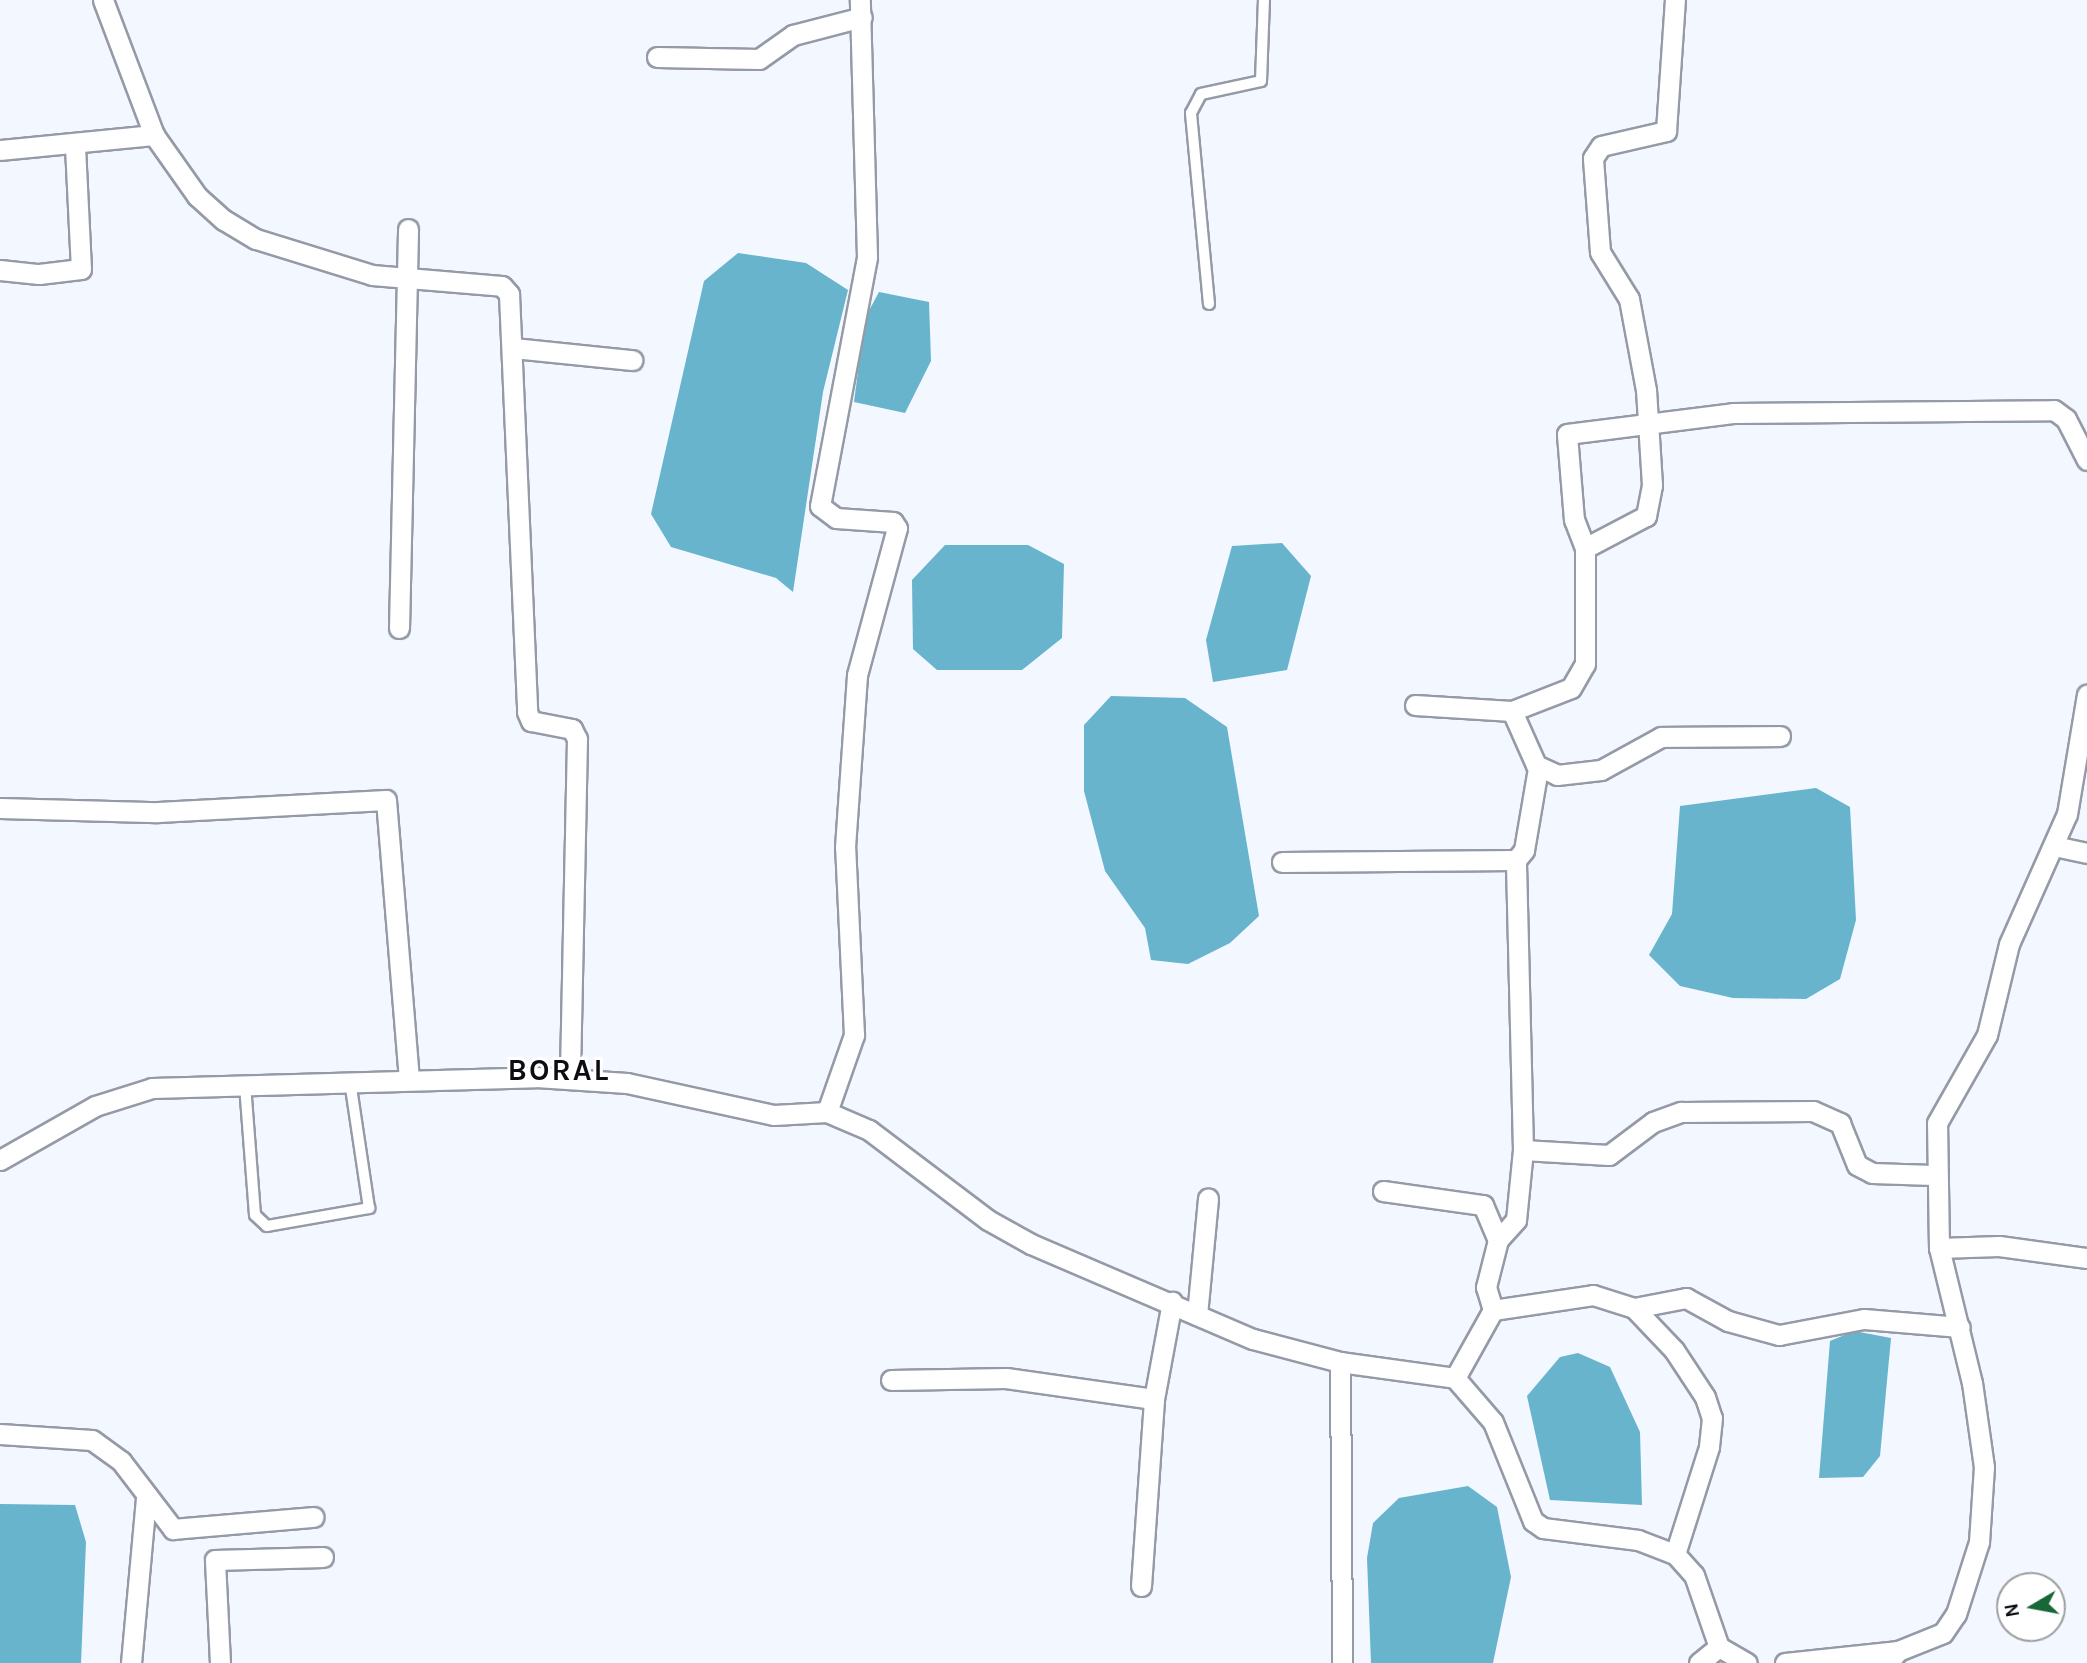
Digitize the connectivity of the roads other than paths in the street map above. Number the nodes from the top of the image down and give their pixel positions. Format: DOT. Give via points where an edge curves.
graph roads {
  1 [pos="103,0"];
  2 [pos="1264,0"];
  3 [pos="1675,0"];
  4 [pos="861,8"];
  5 [pos="657,57"];
  6 [pos="154,135"];
  7 [pos="75,146"];
  8 [pos="0,150"];
  9 [pos="408,229"];
  10 [pos="0,270"];
  11 [pos="410,283"];
  12 [pos="1209,304"];
  13 [pos="513,348"];
  14 [pos="632,360"];
  15 [pos="1649,421"];
  16 [pos="2087,460"];
  17 [pos="1585,548"];
  18 [pos="399,628"];
  19 [pos="2087,695"];
  20 [pos="1415,705"];
  21 [pos="1512,711"];
  22 [pos="1780,736"];
  23 [pos="1538,768"];
  24 [pos="0,808"];
  25 [pos="2054,846"];
  26 [pos="2087,853"];
  27 [pos="1517,860"];
  28 [pos="1282,862"];
  29 [pos="570,1079"];
  30 [pos="409,1080"];
  31 [pos="349,1081"];
  32 [pos="245,1085"];
  33 [pos="827,1112"];
  34 [pos="1523,1150"];
  35 [pos="0,1160"];
  36 [pos="1933,1175"];
  37 [pos="1383,1191"];
  38 [pos="1208,1199"];
  39 [pos="1498,1240"];
  40 [pos="1939,1248"];
  41 [pos="2087,1258"];
  42 [pos="1172,1302"];
  43 [pos="1634,1308"];
  44 [pos="1493,1310"];
  45 [pos="1197,1315"];
  46 [pos="1960,1327"];
  47 [pos="1340,1362"];
  48 [pos="1455,1378"];
  49 [pos="891,1380"];
  50 [pos="1154,1399"];
  51 [pos="0,1434"];
  52 [pos="146,1497"];
  53 [pos="313,1517"];
  54 [pos="1675,1554"];
  55 [pos="323,1557"];
  56 [pos="1141,1586"];
  57 [pos="1718,1647"];
  58 [pos="1893,1657"];
  59 [pos="131,1663"];
  60 [pos="220,1663"];
  61 [pos="1342,1663"];
  62 [pos="1699,1663"];
  63 [pos="1747,1663"];
  64 [pos="1785,1663"];
  1 -- 6 [label="street"];
  2 -- 12 [label="lane" via="1261,81 1201,94 1191,114"];
  3 -- 15 [label="street" via="1666,131 1601,146 1593,158 1600,251 1632,310"];
  4 -- 5 [label="street" via="793,36 759,59"];
  4 -- 33 [label="street" via="867,257 820,506 836,518 893,522 897,528 857,675 846,819 854,1035"];
  6 -- 7 [label="street"];
  6 -- 11 [label="street" via="197,196 238,229"];
  7 -- 8 [label="street"];
  7 -- 10 [label="street" via="80,269"];
  9 -- 11 [label="street"];
  11 -- 13 [label="street" via="502,286 511,302"];
  11 -- 18 [label="street"];
  13 -- 14 [label="street"];
  13 -- 29 [label="street" via="527,712 531,721 572,729 577,739"];
  15 -- 16 [label="street" via="1733,413 2054,410 2066,419"];
  15 -- 17 [label="street" via="1652,485 1646,516"];
  15 -- 17 [label="street" via="1567,434 1574,520"];
  17 -- 21 [label="street" via="1582,673 1571,688"];
  19 -- 25 [label="street" via="2074,787"];
  20 -- 21 [label="street"];
  21 -- 23 [label="street"];
  22 -- 23 [label="street" via="1661,737 1601,770 1557,775"];
  23 -- 27 [label="street" via="1524,850"];
  24 -- 30 [label="street" via="158,812 386,800"];
  25 -- 26 [label="street"];
  25 -- 36 [label="street" via="2009,944 1987,1035 1942,1106"];
  27 -- 28 [label="street"];
  27 -- 34 [label="street"];
  29 -- 30 [label="street"];
  29 -- 33 [label="street" via="626,1083 774,1115"];
  30 -- 31 [label="street"];
  31 -- 32 [label="street"];
  31 -- 32 [label="lane" via="369,1208 267,1226 255,1215"];
  32 -- 35 [label="street" via="152,1088 118,1096"];
  33 -- 42 [label="street" via="869,1130 988,1220 1031,1244"];
  34 -- 36 [label="street" via="1609,1155 1653,1122 1681,1112 1813,1111 1840,1123 1857,1165 1872,1173"];
  34 -- 39 [label="street" via="1516,1220"];
  36 -- 40 [label="street"];
  37 -- 39 [label="street" via="1483,1205"];
  38 -- 45 [label="street"];
  39 -- 44 [label="street" via="1486,1287"];
  40 -- 41 [label="street" via="1999,1246"];
  40 -- 46 [label="street"];
  42 -- 45 [label="street"];
  42 -- 50 [label="street"];
  43 -- 44 [label="street" via="1592,1295"];
  43 -- 46 [label="street" via="1686,1298 1728,1321 1779,1335 1864,1319"];
  43 -- 54 [label="street" via="1674,1350 1705,1396 1712,1418 1709,1447"];
  44 -- 48 [label="street"];
  45 -- 47 [label="street" via="1253,1339"];
  46 -- 58 [label="street" via="1984,1467 1979,1542 1956,1614 1943,1633"];
  47 -- 48 [label="street"];
  47 -- 61 [label="street"];
  48 -- 54 [label="street" via="1493,1422 1533,1521 1543,1528 1638,1540"];
  49 -- 50 [label="street" via="1006,1378"];
  50 -- 56 [label="street"];
  51 -- 52 [label="street" via="92,1440 121,1461"];
  52 -- 53 [label="street" via="173,1529 186,1531"];
  52 -- 59 [label="street"];
  54 -- 57 [label="street" via="1693,1575"];
  55 -- 60 [label="street" via="215,1560"];
  57 -- 62 [label="street"];
  57 -- 63 [label="street"];
  58 -- 64 [label="street"];
}
